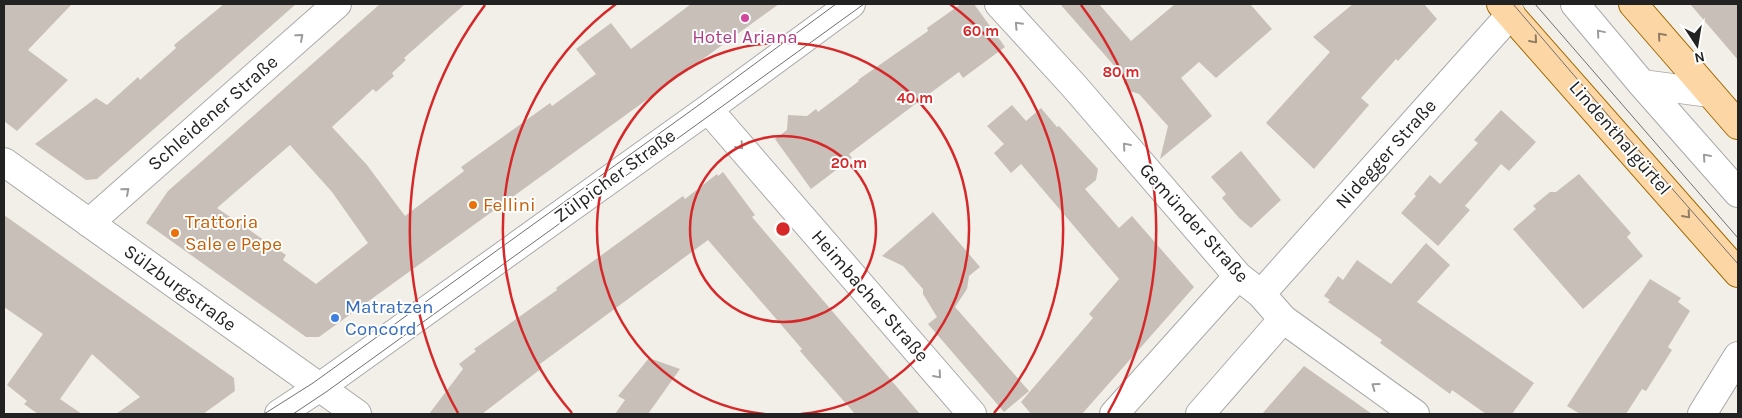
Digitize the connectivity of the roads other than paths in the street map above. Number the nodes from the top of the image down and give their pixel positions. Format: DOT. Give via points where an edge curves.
graph roads {
  1 [pos="337,4"];
  2 [pos="851,4"];
  3 [pos="998,4"];
  4 [pos="1575,4"];
  5 [pos="1633,4"];
  6 [pos="1506,9"];
  7 [pos="1642,84"];
  8 [pos="1710,94"];
  9 [pos="708,109"];
  10 [pos="1738,125"];
  11 [pos="4,162"];
  12 [pos="1738,193"];
  13 [pos="89,223"];
  14 [pos="1738,273"];
  15 [pos="1238,276"];
  16 [pos="1261,294"];
  17 [pos="1283,319"];
  18 [pos="1738,356"];
  19 [pos="320,387"];
  20 [pos="279,414"];
  21 [pos="357,414"];
  22 [pos="972,414"];
  23 [pos="1114,414"];
  24 [pos="1200,414"];
  25 [pos="1415,414"];
  26 [pos="1702,414"];
  13 -- 1 [label="street, Schleidener Straße, one-way"];
  2 -- 9 [label="street, Zülpicher Straße"];
  15 -- 3 [label="street, Gemünder Straße, one-way" via="1074,86"];
  7 -- 4 [label="street, one-way"];
  8 -- 5 [label="main road, one-way"];
  6 -- 14 [label="main road, Lindenthalgürtel, one-way"];
  6 -- 16 [label="street, Nidegger Straße"];
  7 -- 8 [label="street"];
  12 -- 7 [label="street, one-way"];
  8 -- 10 [label="main road"];
  9 -- 19 [label="street, Zülpicher Straße"];
  9 -- 22 [label="street, Heimbacher Straße, one-way"];
  11 -- 13 [label="street, Sülzburgstraße"];
  13 -- 19 [label="street, Sülzburgstraße"];
  15 -- 16 [label="street, Gemünder Straße"];
  15 -- 23 [label="street"];
  16 -- 17 [label="street, Gemünder Straße"];
  17 -- 24 [label="street"];
  25 -- 17 [label="street, Gemünder Straße, one-way"];
  18 -- 26 [label="street"];
  19 -- 20 [label="street, Zülpicher Straße"];
  19 -- 21 [label="street, Sülzburgstraße"];
}
